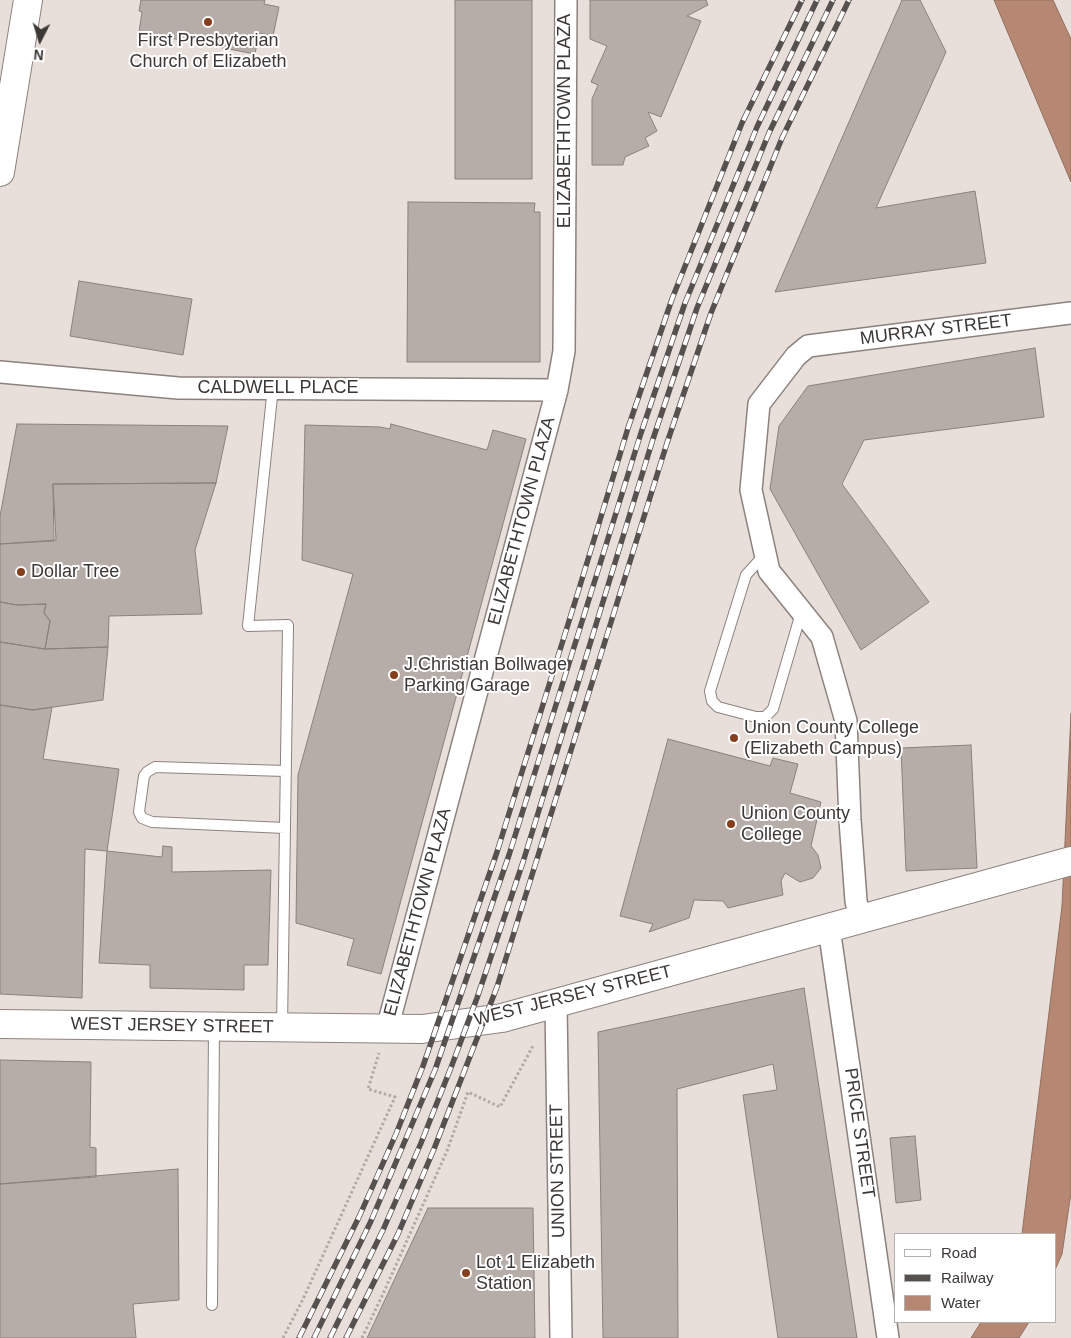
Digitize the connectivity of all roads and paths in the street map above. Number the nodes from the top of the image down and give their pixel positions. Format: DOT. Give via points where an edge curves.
graph roads {
  1 [pos="28,0"];
  2 [pos="566,0"];
  3 [pos="2,145"];
  4 [pos="0,172"];
  5 [pos="1071,313"];
  6 [pos="0,372"];
  7 [pos="272,388"];
  8 [pos="557,390"];
  9 [pos="765,554"];
  10 [pos="802,612"];
  11 [pos="285,772"];
  12 [pos="284,828"];
  13 [pos="1064,862"];
  14 [pos="860,919"];
  15 [pos="829,928"];
  16 [pos="556,1004"];
  17 [pos="0,1024"];
  18 [pos="214,1027"];
  19 [pos="282,1028"];
  20 [pos="387,1029"];
  21 [pos="537,1038"];
  22 [pos="212,1305"];
  23 [pos="283,1338"];
  24 [pos="362,1338"];
  25 [pos="561,1338"];
  26 [pos="888,1338"];
  1 -- 3 [label="street"];
  2 -- 8 [label="street, ELIZABETHTOWN PLAZA" via="564,351"];
  3 -- 4 [label="street"];
  5 -- 9 [label="street, MURRAY STREET" via="808,346 796,356 759,404 750,490"];
  6 -- 7 [label="street, CALDWELL PLACE" via="178,388"];
  7 -- 8 [label="street, CALDWELL PLACE"];
  7 -- 11 [label="lane" via="248,626 288,625"];
  8 -- 20 [label="street, ELIZABETHTOWN PLAZA"];
  9 -- 10 [label="street" via="769,571"];
  9 -- 10 [label="lane" via="746,576 710,691 712,701 718,707 756,718 765,717 774,709"];
  10 -- 14 [label="street" via="822,637 846,721 850,820"];
  11 -- 12 [label="lane"];
  11 -- 12 [label="lane" via="155,768 144,776 139,812 142,818 152,822"];
  12 -- 19 [label="lane"];
  13 -- 14 [label="street, WEST JERSEY STREET"];
  14 -- 15 [label="street, WEST JERSEY STREET"];
  15 -- 16 [label="street, WEST JERSEY STREET"];
  15 -- 26 [label="street, PRICE STREET"];
  16 -- 20 [label="street, WEST JERSEY STREET" via="502,1018 422,1030"];
  16 -- 25 [label="street, UNION STREET"];
  17 -- 18 [label="street, WEST JERSEY STREET"];
  18 -- 19 [label="street, WEST JERSEY STREET"];
  18 -- 22 [label="lane"];
  19 -- 20 [label="street, WEST JERSEY STREET"];
  20 -- 23 [label="path" via="368,1089 395,1097"];
  21 -- 24 [label="path" via="500,1107 468,1092 447,1151"];
}
